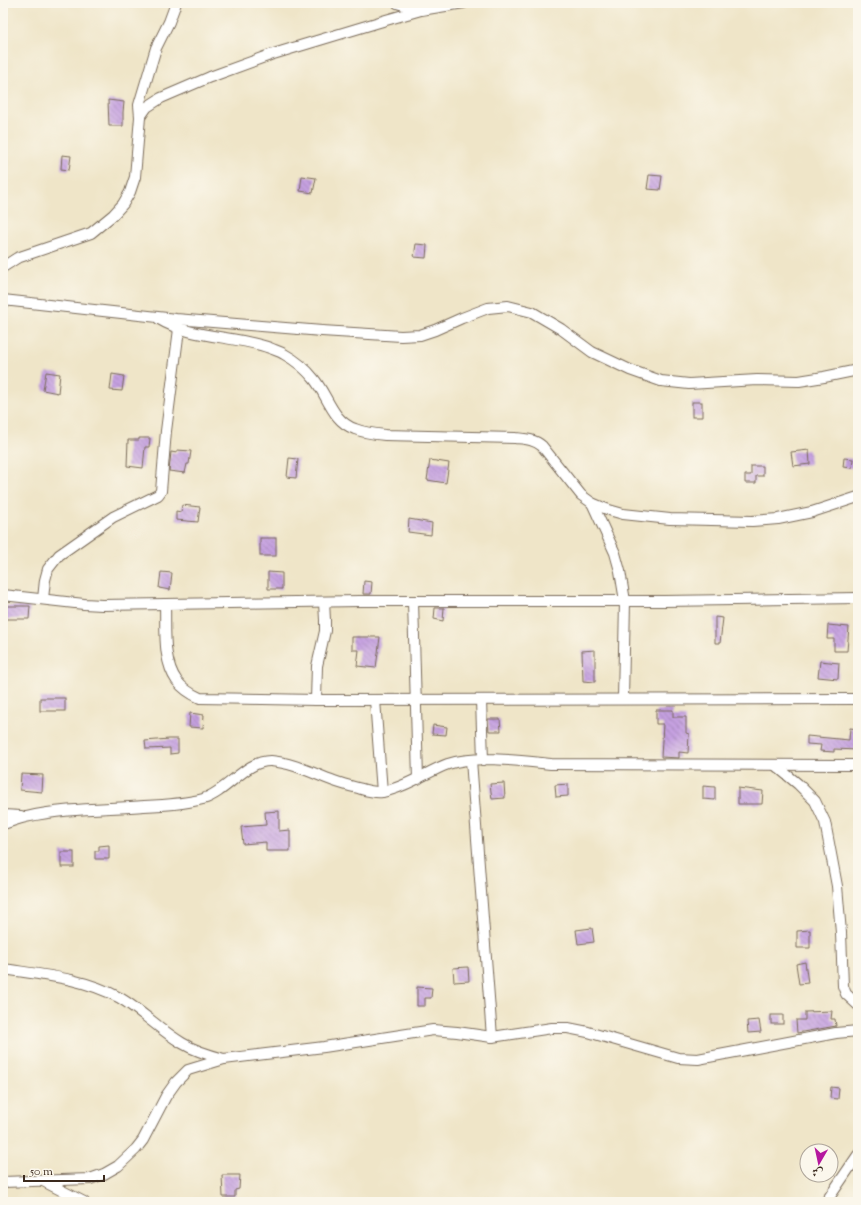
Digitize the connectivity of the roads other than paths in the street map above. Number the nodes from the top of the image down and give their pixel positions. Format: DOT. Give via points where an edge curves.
graph roads {
  1 [pos="176,3"];
  2 [pos="397,3"];
  3 [pos="464,3"];
  4 [pos="421,10"];
  5 [pos="140,117"];
  6 [pos="3,267"];
  7 [pos="3,300"];
  8 [pos="154,317"];
  9 [pos="179,329"];
  10 [pos="858,370"];
  11 [pos="858,497"];
  12 [pos="592,503"];
  13 [pos="3,595"];
  14 [pos="858,598"];
  15 [pos="43,600"];
  16 [pos="413,601"];
  17 [pos="626,601"];
  18 [pos="324,602"];
  19 [pos="165,604"];
  20 [pos="858,698"];
  21 [pos="623,699"];
  22 [pos="316,700"];
  23 [pos="375,700"];
  24 [pos="415,700"];
  25 [pos="481,700"];
  26 [pos="471,760"];
  27 [pos="483,760"];
  28 [pos="858,765"];
  29 [pos="775,766"];
  30 [pos="418,779"];
  31 [pos="382,792"];
  32 [pos="3,815"];
  33 [pos="25,817"];
  34 [pos="3,824"];
  35 [pos="3,969"];
  36 [pos="858,1005"];
  37 [pos="858,1030"];
  38 [pos="492,1037"];
  39 [pos="224,1060"];
  40 [pos="858,1155"];
  41 [pos="41,1180"];
  42 [pos="3,1182"];
  43 [pos="74,1198"];
  44 [pos="84,1202"];
  45 [pos="826,1202"];
  1 -- 5 [label="street" via="156,48 139,105"];
  2 -- 4 [label="street"];
  3 -- 4 [label="street"];
  4 -- 5 [label="street" via="270,54 161,98 148,107"];
  5 -- 6 [label="street" via="135,177 130,192 113,215 91,233 17,258"];
  7 -- 8 [label="street"];
  8 -- 9 [label="street"];
  8 -- 10 [label="street" via="401,336 420,335 488,308 508,306 532,312 592,352 661,381 690,384 757,380 800,381"];
  9 -- 12 [label="street" via="247,342 283,353 314,379 334,413 354,429 385,435 530,439 542,446 581,495"];
  9 -- 15 [label="street" via="161,491 158,495 113,517 59,554 48,569"];
  11 -- 12 [label="street" via="812,512 752,521 623,514"];
  12 -- 17 [label="street" via="615,553"];
  13 -- 15 [label="street"];
  14 -- 17 [label="street"];
  15 -- 19 [label="street" via="102,605"];
  16 -- 17 [label="street"];
  16 -- 18 [label="street"];
  16 -- 24 [label="street"];
  17 -- 21 [label="street"];
  18 -- 19 [label="street"];
  18 -- 22 [label="street" via="325,631 317,666"];
  19 -- 22 [label="street" via="169,667 177,682 187,691 200,698"];
  20 -- 21 [label="street"];
  21 -- 25 [label="street"];
  22 -- 23 [label="street"];
  23 -- 24 [label="street"];
  23 -- 31 [label="street"];
  24 -- 25 [label="street"];
  24 -- 30 [label="street"];
  25 -- 27 [label="street"];
  26 -- 27 [label="street"];
  26 -- 30 [label="street" via="447,765"];
  26 -- 38 [label="street"];
  27 -- 29 [label="street" via="551,764"];
  28 -- 29 [label="street"];
  29 -- 36 [label="street" via="815,801 825,822 837,886 843,986 846,994"];
  30 -- 31 [label="street"];
  31 -- 33 [label="street" via="336,782 296,766 269,761 249,768 217,793 181,804 72,810"];
  32 -- 33 [label="street"];
  33 -- 34 [label="street"];
  35 -- 39 [label="street" via="66,978 101,988 198,1052"];
  37 -- 38 [label="street" via="698,1059 678,1058 568,1028"];
  38 -- 39 [label="street" via="433,1030"];
  39 -- 41 [label="street" via="188,1070 166,1096 143,1140 118,1166 90,1179"];
  40 -- 45 [label="street"];
  41 -- 42 [label="street"];
  41 -- 43 [label="street"];
  43 -- 44 [label="street"];
}
